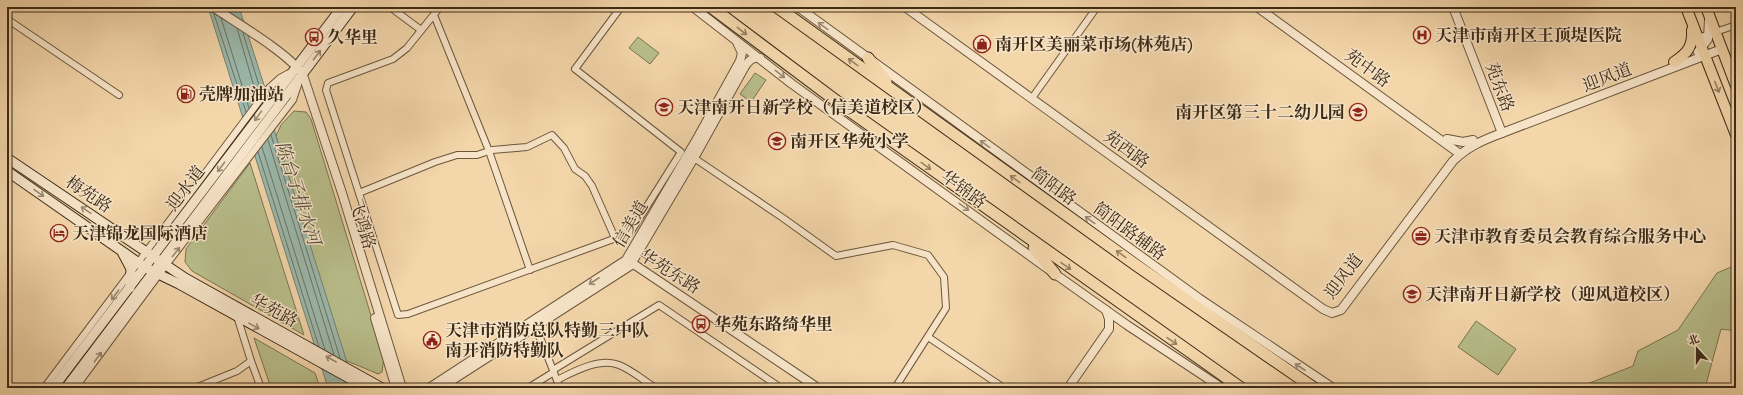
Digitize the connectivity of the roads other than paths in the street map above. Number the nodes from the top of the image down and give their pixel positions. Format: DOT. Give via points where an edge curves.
graph roads {
  1 [pos="209,7"];
  2 [pos="213,7"];
  3 [pos="342,7"];
  4 [pos="353,7"];
  5 [pos="390,7"];
  6 [pos="440,7"];
  7 [pos="621,7"];
  8 [pos="693,7"];
  9 [pos="711,7"];
  10 [pos="777,7"];
  11 [pos="798,7"];
  12 [pos="905,7"];
  13 [pos="1097,7"];
  14 [pos="1258,7"];
  15 [pos="1265,7"];
  16 [pos="1453,7"];
  17 [pos="1459,7"];
  18 [pos="1686,7"];
  19 [pos="1707,10"];
  20 [pos="434,15"];
  21 [pos="7,20"];
  22 [pos="1691,20"];
  23 [pos="1736,25"];
  24 [pos="421,30"];
  25 [pos="1712,33"];
  26 [pos="250,34"];
  27 [pos="1698,38"];
  28 [pos="736,40"];
  29 [pos="1721,46"];
  30 [pos="1702,52"];
  31 [pos="760,58"];
  32 [pos="868,58"];
  33 [pos="1675,64"];
  34 [pos="295,68"];
  35 [pos="301,77"];
  36 [pos="792,84"];
  37 [pos="1736,86"];
  38 [pos="897,94"];
  39 [pos="119,95"];
  40 [pos="1032,98"];
  41 [pos="847,109"];
  42 [pos="1504,129"];
  43 [pos="242,132"];
  44 [pos="1736,135"];
  45 [pos="1447,139"];
  46 [pos="1474,140"];
  47 [pos="250,149"];
  48 [pos="488,151"];
  49 [pos="1459,151"];
  50 [pos="7,158"];
  51 [pos="694,158"];
  52 [pos="7,171"];
  53 [pos="359,193"];
  54 [pos="1025,236"];
  55 [pos="172,238"];
  56 [pos="615,238"];
  57 [pos="130,240"];
  58 [pos="120,250"];
  59 [pos="150,261"];
  60 [pos="630,263"];
  61 [pos="1136,265"];
  62 [pos="530,270"];
  63 [pos="638,272"];
  64 [pos="620,273"];
  65 [pos="131,274"];
  66 [pos="1055,274"];
  67 [pos="134,291"];
  68 [pos="1200,300"];
  69 [pos="1105,310"];
  70 [pos="238,313"];
  71 [pos="1332,313"];
  72 [pos="532,325"];
  73 [pos="1126,325"];
  74 [pos="928,337"];
  75 [pos="251,361"];
  76 [pos="554,371"];
  77 [pos="557,380"];
  78 [pos="364,386"];
  79 [pos="44,388"];
  80 [pos="53,388"];
  81 [pos="66,388"];
  82 [pos="75,388"];
  83 [pos="195,388"];
  84 [pos="260,388"];
  85 [pos="382,388"];
  86 [pos="396,388"];
  87 [pos="402,388"];
  88 [pos="429,388"];
  89 [pos="440,388"];
  90 [pos="528,388"];
  91 [pos="560,388"];
  92 [pos="656,388"];
  93 [pos="781,388"];
  94 [pos="809,388"];
  95 [pos="818,388"];
  96 [pos="894,388"];
  97 [pos="1004,388"];
  98 [pos="1068,388"];
  99 [pos="1072,388"];
  100 [pos="1222,388"];
  101 [pos="1240,388"];
  102 [pos="1314,388"];
  103 [pos="1332,388"];
  1 -- 26 [label="street"];
  2 -- 26 [label="street"];
  3 -- 34 [label="main road, 迎水道"];
  35 -- 4 [label="main road, 迎水道, one-way"];
  5 -- 24 [label="street"];
  6 -- 20 [label="street"];
  7 -- 56 [label="street" via="575,69 681,152 630,233"];
  8 -- 28 [label="street, 华锦路"];
  9 -- 41 [label="highway, one-way"];
  38 -- 10 [label="highway, 简阳路, one-way"];
  32 -- 11 [label="street, 简阳路辅路, one-way"];
  12 -- 40 [label="street, 苑西路"];
  13 -- 40 [label="street"];
  14 -- 49 [label="street, 苑中路"];
  15 -- 45 [label="street, 苑中路"];
  16 -- 42 [label="street, 苑东路" via="1496,117"];
  17 -- 42 [label="street, 苑东路"];
  18 -- 22 [label="main road"];
  19 -- 25 [label="main road"];
  20 -- 24 [label="street"];
  20 -- 48 [label="street"];
  21 -- 39 [label="street"];
  22 -- 27 [label="main road"];
  22 -- 33 [label="main road" via="1691,47"];
  23 -- 25 [label="street"];
  24 -- 53 [label="street" via="407,48 393,59 328,83 326,90"];
  25 -- 27 [label="street"];
  25 -- 29 [label="main road"];
  25 -- 30 [label="street"];
  26 -- 34 [label="street"];
  27 -- 30 [label="main road"];
  28 -- 31 [label="street, 华锦路"];
  28 -- 60 [label="street, 信美道" via="742,53 740,61"];
  29 -- 30 [label="street, 迎风道"];
  29 -- 37 [label="main road"];
  30 -- 33 [label="street, 迎风道"];
  30 -- 44 [label="main road, one-way"];
  31 -- 36 [label="street, 华锦路, one-way"];
  31 -- 51 [label="street, 信美道" via="753,58 746,64"];
  32 -- 38 [label="highway"];
  68 -- 32 [label="street, 简阳路辅路, one-way"];
  33 -- 42 [label="street, 迎风道"];
  33 -- 42 [label="street, 迎风道" via="1521,125"];
  34 -- 35 [label="street, 飞鸿路"];
  34 -- 43 [label="main road, 迎水道, one-way" via="270,93"];
  35 -- 47 [label="main road, 迎水道" via="278,113"];
  35 -- 86 [label="street, 飞鸿路"];
  35 -- 87 [label="street, 飞鸿路" via="342,193"];
  36 -- 41 [label="street"];
  36 -- 66 [label="street, 华锦路, one-way"];
  61 -- 38 [label="highway, 简阳路, one-way"];
  40 -- 71 [label="street, 苑西路" via="1322,310"];
  41 -- 54 [label="highway, one-way"];
  42 -- 46 [label="street, 迎风道"];
  42 -- 49 [label="street, 迎风道"];
  43 -- 55 [label="main road, 迎水道, one-way"];
  43 -- 59 [label="street"];
  45 -- 46 [label="street" via="1463,142"];
  45 -- 49 [label="street, 苑中路"];
  46 -- 49 [label="street, 迎风道"];
  47 -- 55 [label="main road, 迎水道"];
  59 -- 47 [label="street, one-way"];
  48 -- 53 [label="street" via="477,155 457,155 435,162"];
  48 -- 56 [label="street" via="527,147 552,136 564,148 575,169 585,176 592,186"];
  48 -- 62 [label="street"];
  49 -- 71 [label="street, 迎风道" via="1338,309"];
  57 -- 50 [label="main road, 梅苑路, one-way"];
  51 -- 60 [label="street, 信美道"];
  51 -- 74 [label="street" via="836,256 893,245 928,255 944,277 946,308"];
  52 -- 58 [label="main road, 梅苑路, one-way"];
  53 -- 62 [label="street" via="398,315 408,314"];
  54 -- 66 [label="highway"];
  54 -- 101 [label="highway, one-way"];
  55 -- 59 [label="main road, 迎水道"];
  56 -- 62 [label="street"];
  57 -- 59 [label="main road"];
  57 -- 59 [label="main road" via="140,244"];
  58 -- 59 [label="main road, 梅苑路"];
  58 -- 65 [label="main road" via="128,261"];
  59 -- 65 [label="street"];
  59 -- 67 [label="main road, 迎水道"];
  59 -- 70 [label="main road, 华苑路"];
  82 -- 59 [label="street, one-way"];
  60 -- 63 [label="street, 华苑东路"];
  60 -- 64 [label="street, 信美道"];
  60 -- 72 [label="street, 信美道, one-way"];
  60 -- 95 [label="street, 华苑东路"];
  61 -- 68 [label="street"];
  61 -- 102 [label="highway, 简阳路"];
  63 -- 64 [label="street" via="630,270"];
  63 -- 94 [label="street, 华苑东路"];
  64 -- 72 [label="street, 信美道"];
  65 -- 67 [label="main road"];
  65 -- 79 [label="street, one-way"];
  66 -- 69 [label="street, 华锦路"];
  67 -- 80 [label="main road, 迎水道"];
  67 -- 81 [label="main road, 迎水道"];
  103 -- 68 [label="street, 简阳路辅路, one-way"];
  69 -- 73 [label="street, 华锦路"];
  69 -- 98 [label="street" via="1109,319 1109,329"];
  70 -- 75 [label="street"];
  70 -- 78 [label="main road, 华苑路, one-way"];
  85 -- 70 [label="main road, 华苑路, one-way" via="304,344"];
  72 -- 76 [label="street"];
  72 -- 88 [label="street, 信美道"];
  72 -- 89 [label="street, 信美道"];
  73 -- 99 [label="street" via="1119,325 1112,331"];
  73 -- 100 [label="street, 华锦路"];
  74 -- 96 [label="street"];
  74 -- 97 [label="street"];
  75 -- 83 [label="street" via="237,371"];
  75 -- 84 [label="street"];
  76 -- 77 [label="street"];
  76 -- 90 [label="street"];
  76 -- 93 [label="street" via="659,305"];
  77 -- 91 [label="street"];
  77 -- 92 [label="street" via="602,363 618,364"];
}
